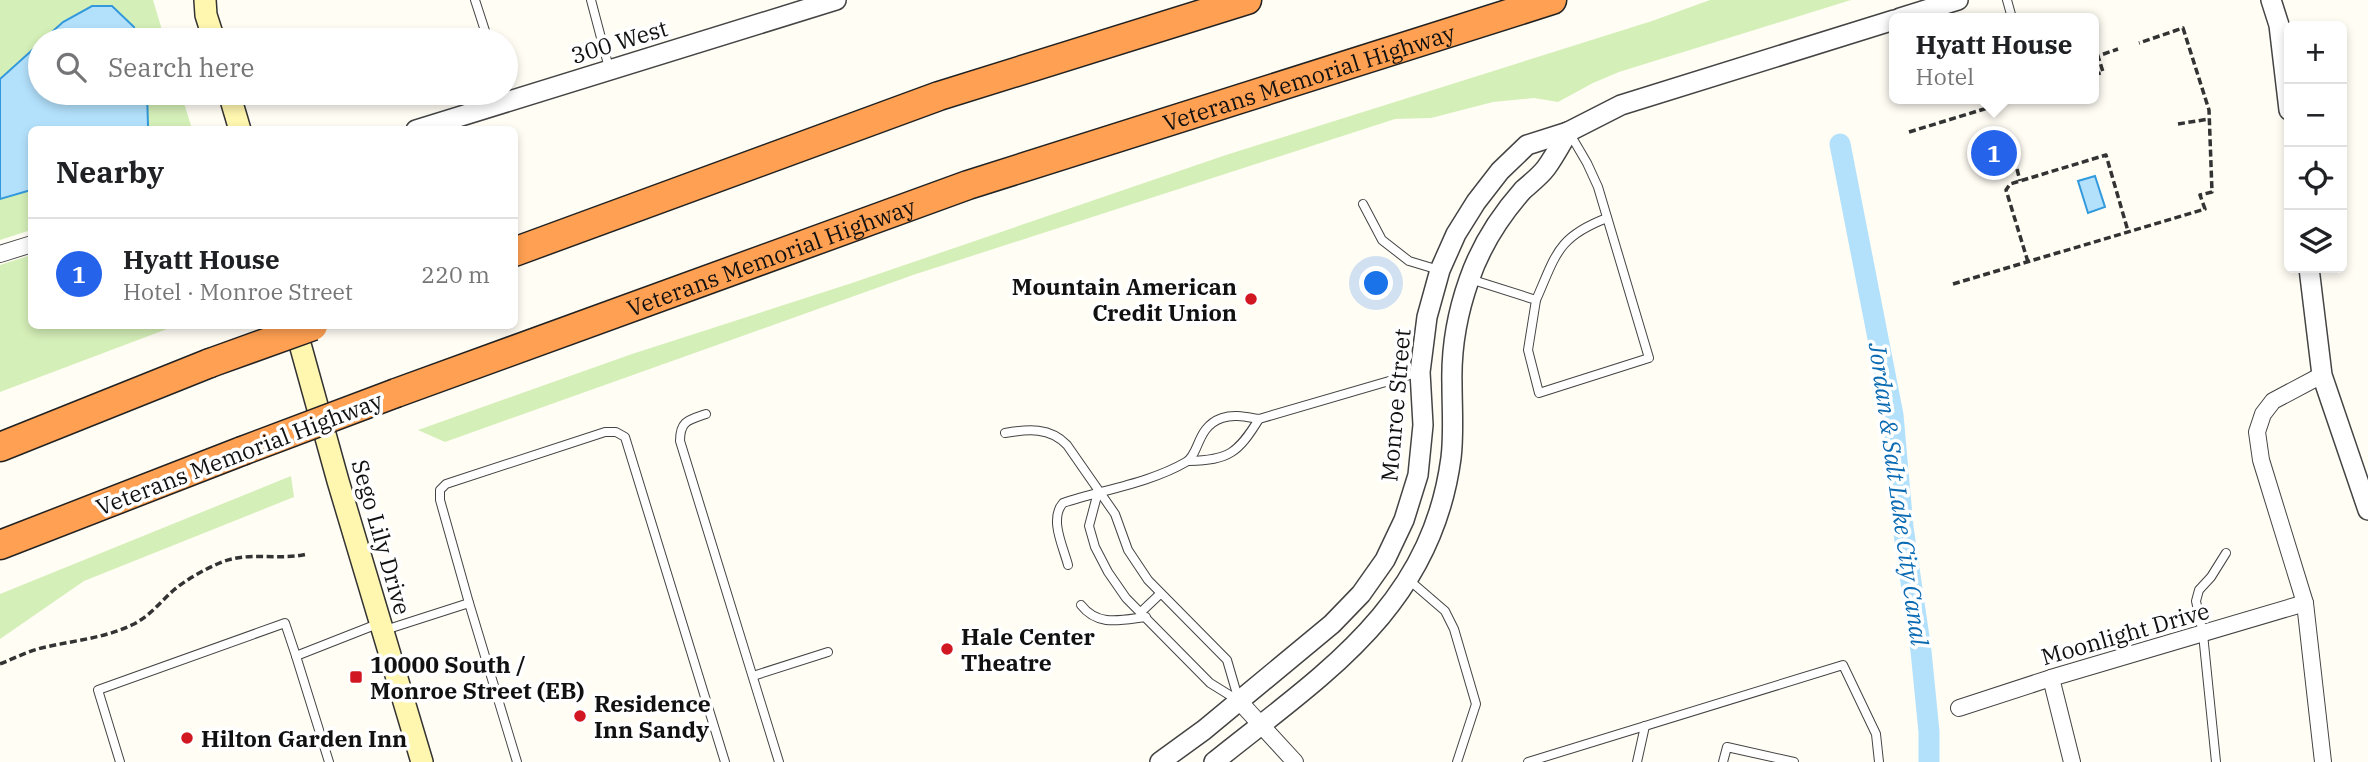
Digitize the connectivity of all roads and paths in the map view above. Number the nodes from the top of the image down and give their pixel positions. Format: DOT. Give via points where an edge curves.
graph roads {
  1 [pos="475,0"];
  2 [pos="590,0"];
  3 [pos="836,0"];
  4 [pos="1247,0"];
  5 [pos="1552,0"];
  6 [pos="1958,0"];
  7 [pos="2271,0"];
  8 [pos="203,5"];
  9 [pos="794,6"];
  10 [pos="1916,13"];
  11 [pos="1889,22"];
  12 [pos="210,28"];
  13 [pos="484,28"];
  14 [pos="2139,43"];
  15 [pos="2118,49"];
  16 [pos="2099,56"];
  17 [pos="2099,59"];
  18 [pos="610,69"];
  19 [pos="2099,73"];
  20 [pos="2286,84"];
  21 [pos="518,94"];
  22 [pos="2001,104"];
  23 [pos="233,105"];
  24 [pos="484,105"];
  25 [pos="2209,119"];
  26 [pos="2178,124"];
  27 [pos="239,126"];
  28 [pos="427,126"];
  29 [pos="1568,132"];
  30 [pos="1909,132"];
  31 [pos="2017,169"];
  32 [pos="2020,181"];
  33 [pos="1363,204"];
  34 [pos="1607,218"];
  35 [pos="2128,231"];
  36 [pos="28,245"];
  37 [pos="518,251"];
  38 [pos="0,254"];
  39 [pos="2028,262"];
  40 [pos="1440,270"];
  41 [pos="2310,273"];
  42 [pos="1469,278"];
  43 [pos="1953,284"];
  44 [pos="1536,300"];
  45 [pos="296,329"];
  46 [pos="305,329"];
  47 [pos="1420,372"];
  48 [pos="2322,375"];
  49 [pos="706,414"];
  50 [pos="1259,419"];
  51 [pos="1005,433"];
  52 [pos="0,447"];
  53 [pos="1189,461"];
  54 [pos="1097,492"];
  55 [pos="2368,510"];
  56 [pos="0,545"];
  57 [pos="2226,553"];
  58 [pos="307,554"];
  59 [pos="1068,565"];
  60 [pos="1409,580"];
  61 [pos="1160,594"];
  62 [pos="469,603"];
  63 [pos="2305,603"];
  64 [pos="1081,605"];
  65 [pos="1143,614"];
  66 [pos="381,627"];
  67 [pos="2203,634"];
  68 [pos="828,652"];
  69 [pos="296,656"];
  70 [pos="0,664"];
  71 [pos="753,676"];
  72 [pos="2051,678"];
  73 [pos="1240,701"];
  74 [pos="1959,708"];
  75 [pos="1261,725"];
  76 [pos="1645,726"];
  77 [pos="120,762"];
  78 [pos="329,762"];
  79 [pos="422,762"];
  80 [pos="517,762"];
  81 [pos="725,762"];
  82 [pos="779,762"];
  83 [pos="1160,762"];
  84 [pos="1214,762"];
  85 [pos="1295,762"];
  86 [pos="1457,762"];
  87 [pos="1528,762"];
  88 [pos="1637,762"];
  89 [pos="1723,762"];
  90 [pos="1794,762"];
  91 [pos="1879,762"];
  92 [pos="2073,762"];
  93 [pos="2216,762"];
  94 [pos="2323,762"];
  1 -- 13 [label="lane"];
  2 -- 18 [label="lane"];
  3 -- 9 [label="street, 300 West"];
  4 -- 37 [label="highway" via="939,96"];
  5 -- 56 [label="highway, Veterans Memorial Highway, bridge" via="968,185 397,393"];
  6 -- 10 [label="street"];
  7 -- 20 [label="street"];
  8 -- 12 [label="main road"];
  9 -- 18 [label="street, 300 West"];
  11 -- 29 [label="street, Monroe Street" via="1621,105"];
  14 -- 25 [label="path" via="2183,28"];
  15 -- 16 [label="path"];
  17 -- 19 [label="path" via="2103,72"];
  18 -- 21 [label="street, 300 West"];
  22 -- 30 [label="path"];
  23 -- 27 [label="main road"];
  24 -- 28 [label="street, 300 West"];
  25 -- 26 [label="path"];
  25 -- 35 [label="path" via="2212,192 2200,195 2205,209"];
  29 -- 34 [label="lane" via="1598,187"];
  29 -- 40 [label="street, Monroe Street" via="1527,145 1500,172 1456,234"];
  29 -- 42 [label="street" via="1546,169 1502,217"];
  31 -- 32 [label="path"];
  32 -- 35 [label="path" via="2106,155"];
  32 -- 39 [label="path" via="2006,190"];
  33 -- 40 [label="lane" via="1382,240 1409,261"];
  34 -- 44 [label="lane" via="1570,236 1558,251"];
  34 -- 44 [label="lane" via="1649,358 1539,393 1528,350"];
  35 -- 39 [label="path"];
  36 -- 38 [label="street"];
  39 -- 43 [label="path"];
  40 -- 47 [label="street, Monroe Street" via="1427,317"];
  41 -- 48 [label="street"];
  42 -- 44 [label="lane"];
  42 -- 60 [label="street" via="1453,348 1451,458 1444,494 1424,553"];
  45 -- 66 [label="main road, Sego Lily Drive"];
  46 -- 52 [label="highway, bridge"];
  47 -- 50 [label="lane"];
  47 -- 73 [label="street, Monroe Street" via="1423,425 1418,475 1385,560 1332,624"];
  48 -- 55 [label="street"];
  48 -- 63 [label="street" via="2273,401 2257,432 2260,460"];
  49 -- 71 [label="lane" via="687,421 680,430 680,442"];
  50 -- 53 [label="lane" via="1236,451 1213,460"];
  50 -- 53 [label="lane" via="1239,415 1209,425"];
  51 -- 54 [label="lane" via="1029,429 1060,438"];
  53 -- 54 [label="lane"];
  54 -- 59 [label="lane" via="1063,503 1057,510"];
  54 -- 61 [label="lane" via="1115,513 1128,550"];
  54 -- 65 [label="lane" via="1089,526 1095,547 1125,598"];
  57 -- 67 [label="lane" via="2199,590 2196,601"];
  58 -- 70 [label="path" via="292,558 244,556 223,562 174,590 136,623 110,634 44,647"];
  60 -- 75 [label="street" via="1343,657"];
  60 -- 86 [label="lane" via="1445,611 1476,704"];
  61 -- 65 [label="lane"];
  61 -- 73 [label="lane" via="1227,660"];
  62 -- 66 [label="lane"];
  62 -- 80 [label="lane"];
  62 -- 81 [label="lane" via="440,490 446,484 617,432 625,437"];
  63 -- 67 [label="street, Moonlight Drive"];
  63 -- 94 [label="street"];
  64 -- 65 [label="lane" via="1096,619 1109,622"];
  65 -- 73 [label="lane" via="1210,683"];
  66 -- 69 [label="lane"];
  66 -- 79 [label="main road, Sego Lily Drive"];
  67 -- 72 [label="street, Moonlight Drive"];
  67 -- 93 [label="lane"];
  68 -- 71 [label="lane"];
  69 -- 77 [label="lane" via="285,622 97,690"];
  69 -- 78 [label="lane"];
  71 -- 82 [label="lane"];
  72 -- 74 [label="street, Moonlight Drive"];
  72 -- 92 [label="street"];
  73 -- 75 [label="street"];
  73 -- 83 [label="street, Monroe Street"];
  75 -- 84 [label="street"];
  75 -- 85 [label="street"];
  76 -- 87 [label="lane"];
  76 -- 88 [label="lane"];
  76 -- 91 [label="lane" via="1843,665 1876,734"];
  89 -- 90 [label="lane" via="1727,747"];
}
